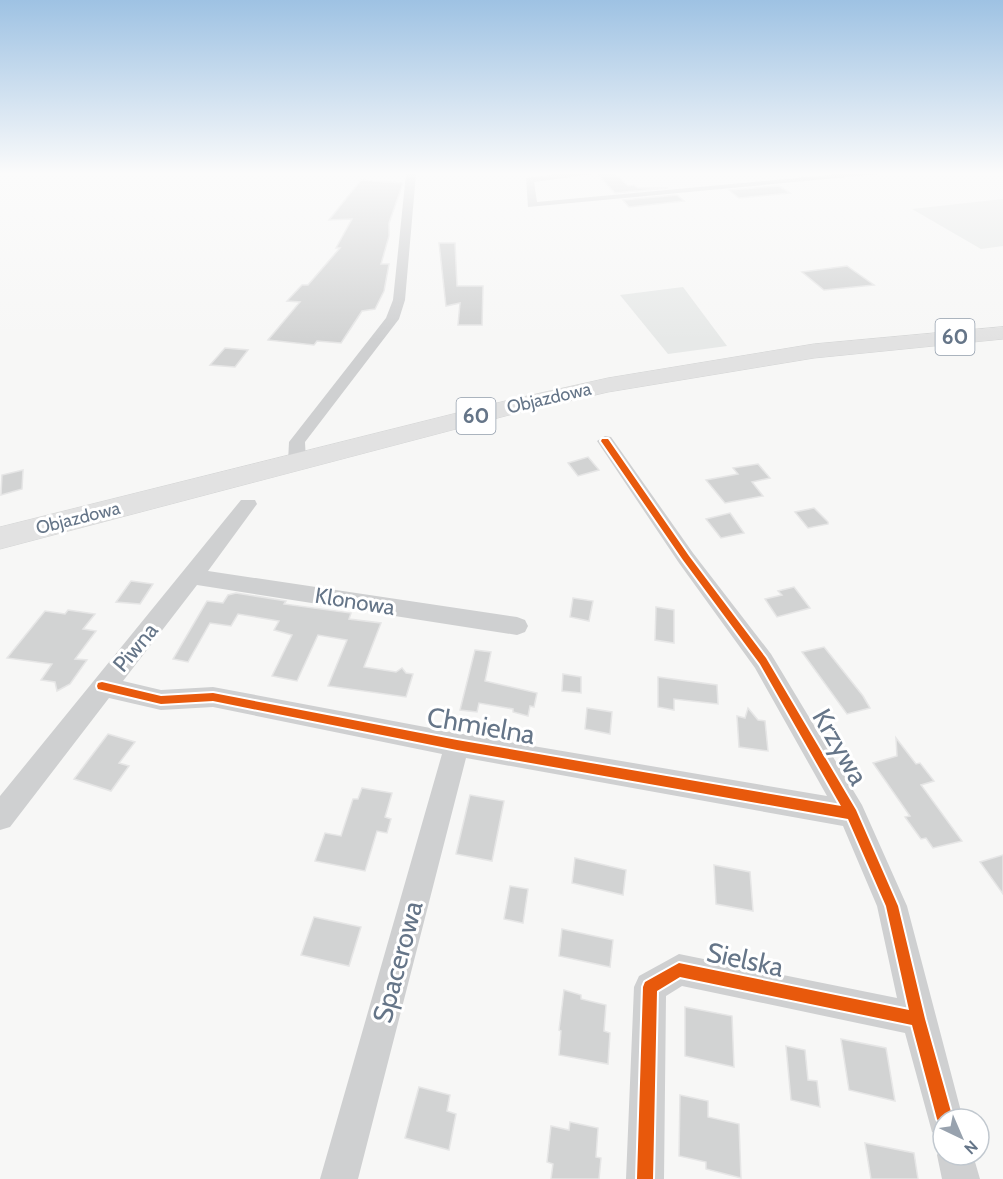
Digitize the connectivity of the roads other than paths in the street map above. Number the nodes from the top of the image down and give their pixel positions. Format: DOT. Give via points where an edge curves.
graph roads {
  1 [pos="406,229"];
  2 [pos="1003,333"];
  3 [pos="605,441"];
  4 [pos="297,462"];
  5 [pos="248,504"];
  6 [pos="0,538"];
  7 [pos="194,577"];
  8 [pos="517,626"];
  9 [pos="102,686"];
  10 [pos="457,746"];
  11 [pos="852,814"];
  12 [pos="0,817"];
  13 [pos="918,1019"];
  14 [pos="942,1107"];
  15 [pos="339,1179"];
  16 [pos="645,1179"];
  1 -- 4 [label="street" via="399,300 392,319 297,442"];
  2 -- 4 [label="main road, Objazdowa / 60" via="814,351 656,376 515,406"];
  3 -- 11 [label="street, Krzywa" via="763,661"];
  4 -- 6 [label="main road, Objazdowa / 60"];
  5 -- 7 [label="street, Piwna"];
  7 -- 8 [label="street, Klonowa"];
  7 -- 9 [label="street, Piwna"];
  9 -- 10 [label="street, Chmielna" via="161,700 213,697"];
  9 -- 12 [label="street, Piwna"];
  10 -- 11 [label="street, Chmielna"];
  10 -- 15 [label="street, Spacerowa"];
  11 -- 13 [label="street, Krzywa" via="892,906"];
  13 -- 14 [label="street, Krzywa"];
  13 -- 16 [label="street, Sielska" via="679,970 660,981 650,987"];
}
